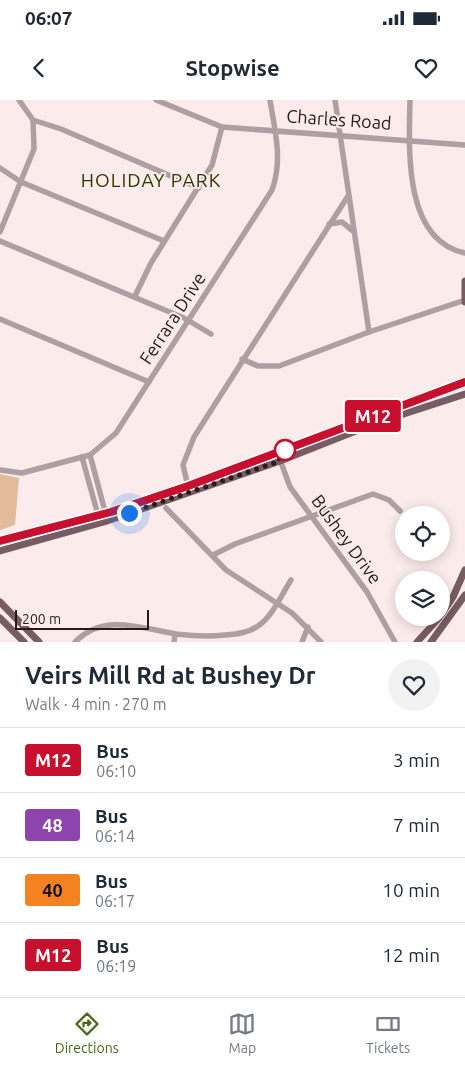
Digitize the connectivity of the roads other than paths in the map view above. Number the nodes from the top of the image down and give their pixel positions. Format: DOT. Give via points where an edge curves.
graph roads {
  1 [pos="19,100"];
  2 [pos="156,100"];
  3 [pos="270,100"];
  4 [pos="335,100"];
  5 [pos="410,100"];
  6 [pos="33,120"];
  7 [pos="222,127"];
  8 [pos="274,130"];
  9 [pos="339,135"];
  10 [pos="410,139"];
  11 [pos="465,145"];
  12 [pos="0,168"];
  13 [pos="21,182"];
  14 [pos="199,188"];
  15 [pos="348,196"];
  16 [pos="329,224"];
  17 [pos="352,231"];
  18 [pos="0,232"];
  19 [pos="0,240"];
  20 [pos="164,241"];
  21 [pos="465,253"];
  22 [pos="465,281"];
  23 [pos="135,296"];
  24 [pos="465,301"];
  25 [pos="0,319"];
  26 [pos="189,320"];
  27 [pos="369,332"];
  28 [pos="211,334"];
  29 [pos="242,359"];
  30 [pos="149,382"];
  31 [pos="465,382"];
  32 [pos="465,394"];
  33 [pos="278,453"];
  34 [pos="90,455"];
  35 [pos="82,457"];
  36 [pos="280,461"];
  37 [pos="0,470"];
  38 [pos="188,486"];
  39 [pos="395,507"];
  40 [pos="166,508"];
  41 [pos="106,513"];
  42 [pos="98,515"];
  43 [pos="310,516"];
  44 [pos="104,522"];
  45 [pos="45,527"];
  46 [pos="0,535"];
  47 [pos="0,541"];
  48 [pos="0,551"];
  49 [pos="213,555"];
  50 [pos="465,570"];
  51 [pos="291,580"];
  52 [pos="465,595"];
  53 [pos="450,601"];
  54 [pos="0,602"];
  55 [pos="276,603"];
  56 [pos="0,618"];
  57 [pos="431,626"];
  58 [pos="308,627"];
  59 [pos="174,634"];
  60 [pos="234,634"];
  61 [pos="24,642"];
  62 [pos="39,642"];
  63 [pos="75,642"];
  64 [pos="174,642"];
  65 [pos="231,642"];
  66 [pos="237,642"];
  67 [pos="302,642"];
  68 [pos="321,642"];
  69 [pos="395,642"];
  70 [pos="417,642"];
  71 [pos="431,642"];
  1 -- 6 [label="street"];
  2 -- 7 [label="street, Charles Road"];
  3 -- 8 [label="street, Ferrara Drive"];
  4 -- 9 [label="street"];
  5 -- 10 [label="street"];
  6 -- 13 [label="street" via="34,149"];
  6 -- 14 [label="street"];
  7 -- 8 [label="street, Charles Road"];
  7 -- 14 [label="street" via="212,165"];
  8 -- 9 [label="street, Charles Road"];
  8 -- 26 [label="street, Ferrara Drive" via="279,159 272,190"];
  9 -- 10 [label="street, Charles Road"];
  9 -- 15 [label="street"];
  10 -- 11 [label="street, Charles Road"];
  10 -- 21 [label="street" via="417,204 424,222 448,247"];
  12 -- 13 [label="street"];
  13 -- 18 [label="street"];
  13 -- 20 [label="street"];
  14 -- 20 [label="street"];
  15 -- 16 [label="street"];
  15 -- 17 [label="street"];
  16 -- 17 [label="street" via="342,222"];
  16 -- 29 [label="street"];
  17 -- 27 [label="street"];
  19 -- 23 [label="street"];
  20 -- 23 [label="street"];
  22 -- 24 [label="main road"];
  23 -- 26 [label="street"];
  24 -- 27 [label="street"];
  25 -- 30 [label="street"];
  26 -- 28 [label="street"];
  26 -- 30 [label="street, Ferrara Drive"];
  27 -- 29 [label="street" via="279,366 258,366"];
  29 -- 38 [label="street" via="186,455 183,465"];
  30 -- 34 [label="street, Ferrara Drive" via="116,432"];
  31 -- 33 [label="main road"];
  32 -- 36 [label="main road" via="376,423"];
  33 -- 36 [label="street, Bushey Drive"];
  33 -- 38 [label="main road"];
  34 -- 35 [label="street, Ferrara Drive"];
  34 -- 41 [label="street"];
  35 -- 37 [label="street, Ferrara Drive" via="22,472"];
  35 -- 42 [label="street"];
  36 -- 43 [label="street, Bushey Drive" via="290,487"];
  36 -- 44 [label="main road"];
  38 -- 41 [label="main road"];
  39 -- 43 [label="street" via="389,500 373,494"];
  40 -- 49 [label="street"];
  41 -- 42 [label="main road"];
  41 -- 44 [label="street"];
  42 -- 44 [label="street"];
  42 -- 45 [label="main road"];
  43 -- 49 [label="street"];
  43 -- 69 [label="street, Bushey Drive" via="367,592"];
  44 -- 48 [label="main road"];
  45 -- 46 [label="main road"];
  45 -- 47 [label="main road"];
  49 -- 55 [label="street" via="226,570"];
  50 -- 53 [label="main road"];
  51 -- 55 [label="street"];
  52 -- 71 [label="main road"];
  54 -- 62 [label="main road"];
  55 -- 58 [label="street"];
  55 -- 60 [label="street" via="258,626"];
  56 -- 61 [label="main road"];
  57 -- 70 [label="main road"];
  58 -- 67 [label="street"];
  58 -- 68 [label="street"];
  59 -- 60 [label="street"];
  59 -- 63 [label="street" via="115,624 94,628"];
  59 -- 64 [label="street"];
  60 -- 65 [label="street"];
  60 -- 66 [label="street"];
}
